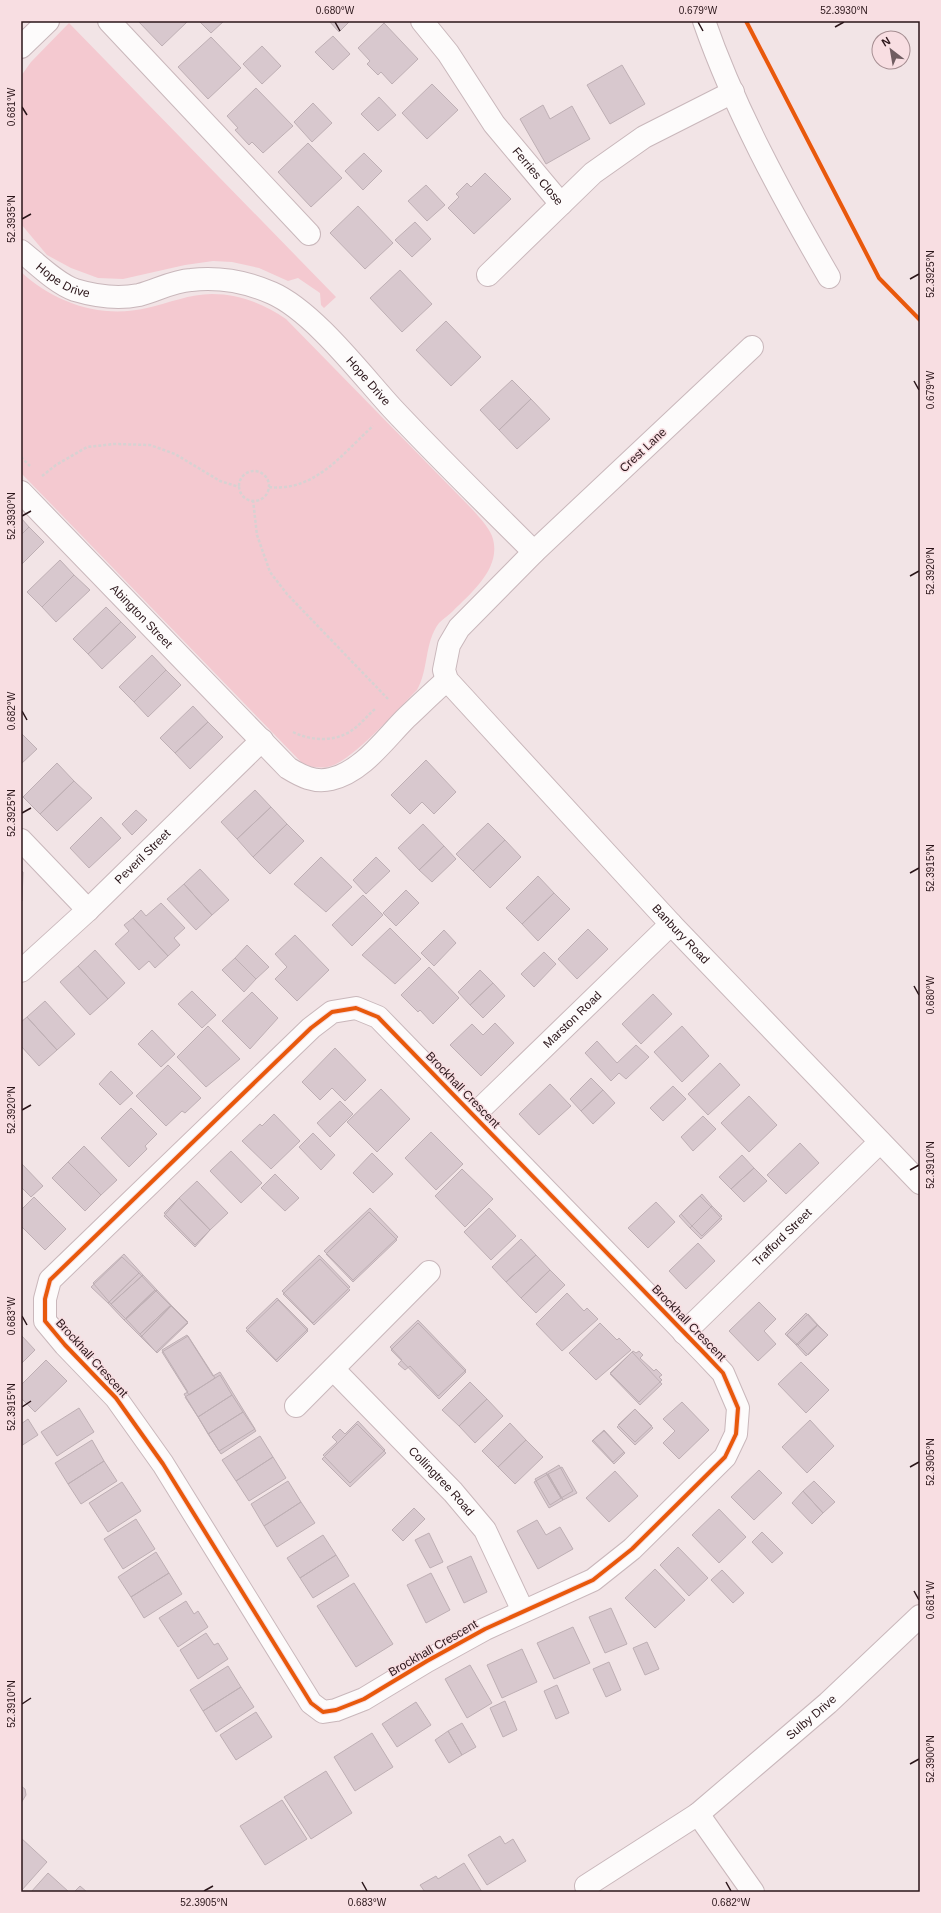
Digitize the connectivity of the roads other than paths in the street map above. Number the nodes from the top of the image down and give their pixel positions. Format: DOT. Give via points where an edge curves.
graph roads {
  1 [pos="48,21"];
  2 [pos="109,21"];
  3 [pos="422,21"];
  4 [pos="704,21"];
  5 [pos="21,47"];
  6 [pos="733,92"];
  7 [pos="561,204"];
  8 [pos="309,234"];
  9 [pos="21,251"];
  10 [pos="488,275"];
  11 [pos="829,277"];
  12 [pos="752,348"];
  13 [pos="21,492"];
  14 [pos="534,552"];
  15 [pos="447,680"];
  16 [pos="262,740"];
  17 [pos="21,840"];
  18 [pos="88,910"];
  19 [pos="671,924"];
  20 [pos="21,971"];
  21 [pos="474,1115"];
  22 [pos="880,1142"];
  23 [pos="920,1183"];
  24 [pos="430,1272"];
  25 [pos="684,1333"];
  26 [pos="333,1369"];
  27 [pos="296,1406"];
  28 [pos="523,1611"];
  29 [pos="920,1616"];
  30 [pos="698,1814"];
  31 [pos="586,1886"];
  32 [pos="753,1892"];
  1 -- 5 [label="street"];
  2 -- 8 [label="street"];
  3 -- 7 [label="street, Ferries Close" via="448,54 494,124"];
  4 -- 6 [label="street"];
  6 -- 7 [label="street, Ferries Close" via="644,137 593,173"];
  6 -- 11 [label="street" via="787,204"];
  7 -- 10 [label="street"];
  9 -- 14 [label="street, Hope Drive" via="74,290 102,296 139,295 162,286 191,280 236,281 273,293 305,314"];
  12 -- 14 [label="street, Crest Lane"];
  13 -- 16 [label="street, Abington Street"];
  14 -- 15 [label="street" via="459,628 449,645 444,670"];
  15 -- 16 [label="street, Abington Street" via="364,761 353,770 330,780 300,776 288,768"];
  15 -- 19 [label="street, Banbury Road"];
  16 -- 18 [label="street, Peveril Street"];
  17 -- 18 [label="street"];
  18 -- 20 [label="street, Peveril Street"];
  19 -- 21 [label="street, Marston Road"];
  19 -- 22 [label="street, Banbury Road"];
  21 -- 25 [label="street, Brockhall Crescent"];
  21 -- 28 [label="street, Brockhall Crescent" via="378,1018 356,1008 332,1012 311,1028 50,1280 45,1298 45,1321 120,1404 163,1464 311,1703 323,1712 336,1710 364,1699 427,1661"];
  22 -- 23 [label="street, Banbury Road"];
  22 -- 25 [label="street, Trafford Street"];
  24 -- 26 [label="street"];
  25 -- 28 [label="street, Brockhall Crescent" via="723,1373 738,1408 736,1434 725,1457 632,1549 593,1580"];
  26 -- 27 [label="street"];
  26 -- 28 [label="street, Collingtree Road" via="453,1492 485,1530"];
  29 -- 30 [label="street, Sulby Drive" via="828,1703"];
  30 -- 31 [label="street, Sulby Drive"];
  30 -- 32 [label="street"];
}
